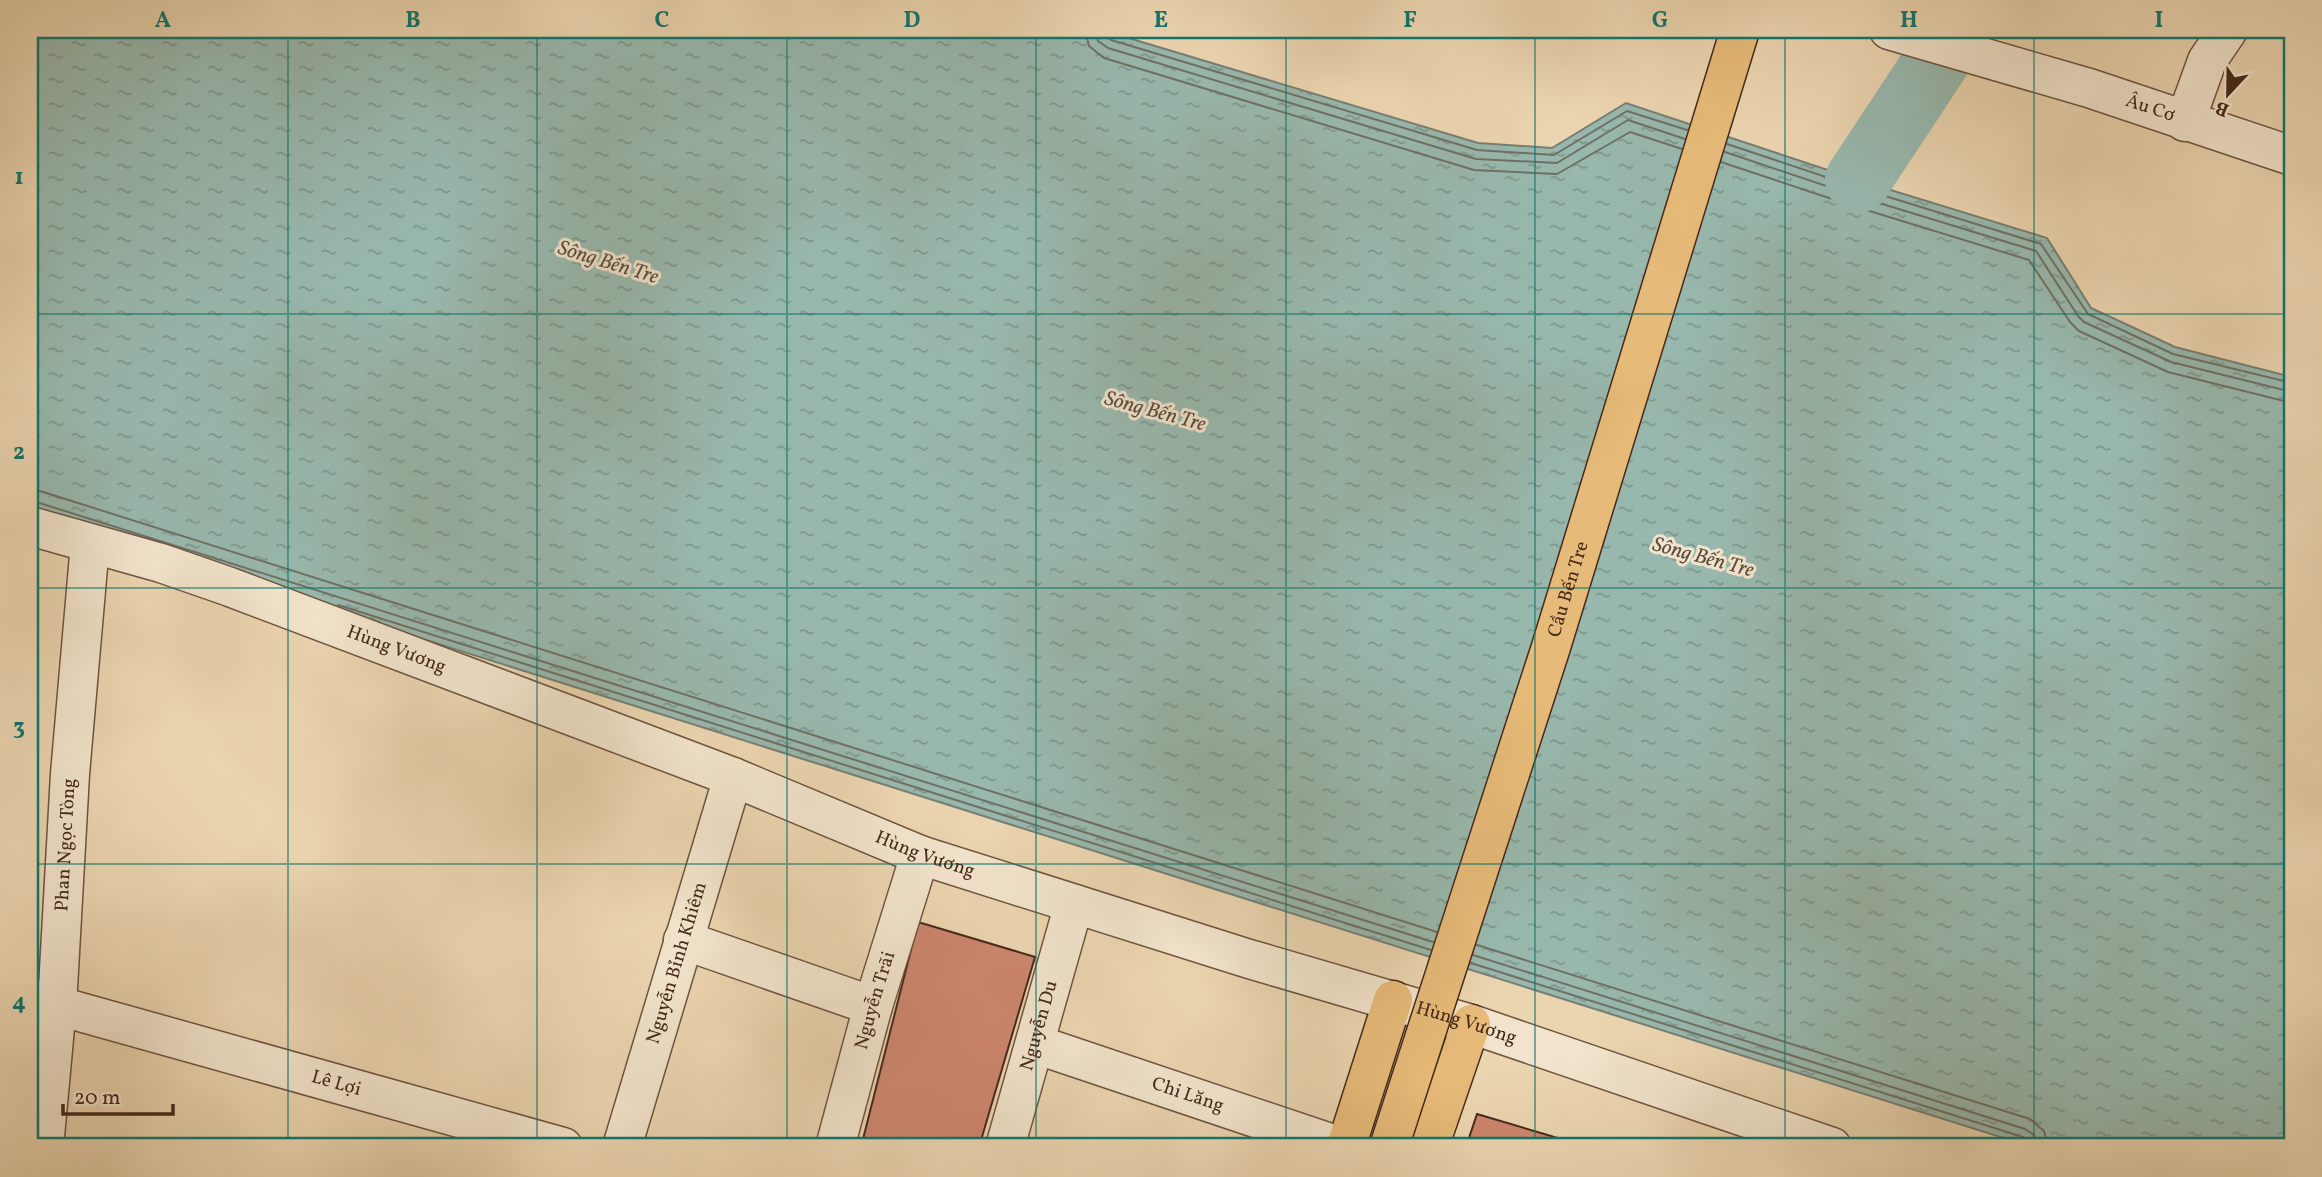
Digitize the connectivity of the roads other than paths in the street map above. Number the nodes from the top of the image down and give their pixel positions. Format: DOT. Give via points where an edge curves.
graph roads {
  1 [pos="1740,30"];
  2 [pos="1889,30"];
  3 [pos="2228,30"];
  4 [pos="2185,122"];
  5 [pos="2292,156"];
  6 [pos="30,526"];
  7 [pos="90,544"];
  8 [pos="733,777"];
  9 [pos="920,855"];
  10 [pos="1074,904"];
  11 [pos="683,940"];
  12 [pos="1393,1000"];
  13 [pos="43,1002"];
  14 [pos="873,1006"];
  15 [pos="1471,1024"];
  16 [pos="1035,1044"];
  17 [pos="44,1147"];
  18 [pos="563,1147"];
  19 [pos="622,1147"];
  20 [pos="835,1147"];
  21 [pos="1005,1147"];
  22 [pos="1344,1147"];
  23 [pos="1390,1147"];
  24 [pos="1429,1147"];
  25 [pos="1832,1147"];
  1 -- 23 [label="main road, Cầu Bến Tre, bridge" via="1551,647"];
  2 -- 4 [label="street, Âu Cơ"];
  3 -- 4 [label="street" via="2207,61"];
  4 -- 5 [label="street, Âu Cơ"];
  6 -- 7 [label="street, Hùng Vương"];
  7 -- 8 [label="street, Hùng Vương" via="230,587"];
  7 -- 13 [label="street, Phan Ngọc Tòng" via="70,774"];
  8 -- 9 [label="street, Hùng Vương"];
  8 -- 11 [label="street, Nguyễn Bỉnh Khiêm"];
  9 -- 10 [label="street, Hùng Vương"];
  9 -- 14 [label="street, Nguyễn Trãi"];
  10 -- 12 [label="street, Hùng Vương"];
  10 -- 16 [label="street, Nguyễn Du"];
  11 -- 14 [label="street"];
  11 -- 19 [label="street, Nguyễn Bỉnh Khiêm"];
  12 -- 15 [label="street, Hùng Vương"];
  12 -- 22 [label="main road"];
  13 -- 17 [label="street, Phan Ngọc Tòng"];
  13 -- 18 [label="street, Lê Lợi"];
  14 -- 20 [label="street, Nguyễn Trãi"];
  15 -- 24 [label="main road"];
  15 -- 25 [label="street, Hùng Vương"];
  16 -- 21 [label="street, Nguyễn Du"];
  16 -- 22 [label="street, Chi Lăng"];
}
